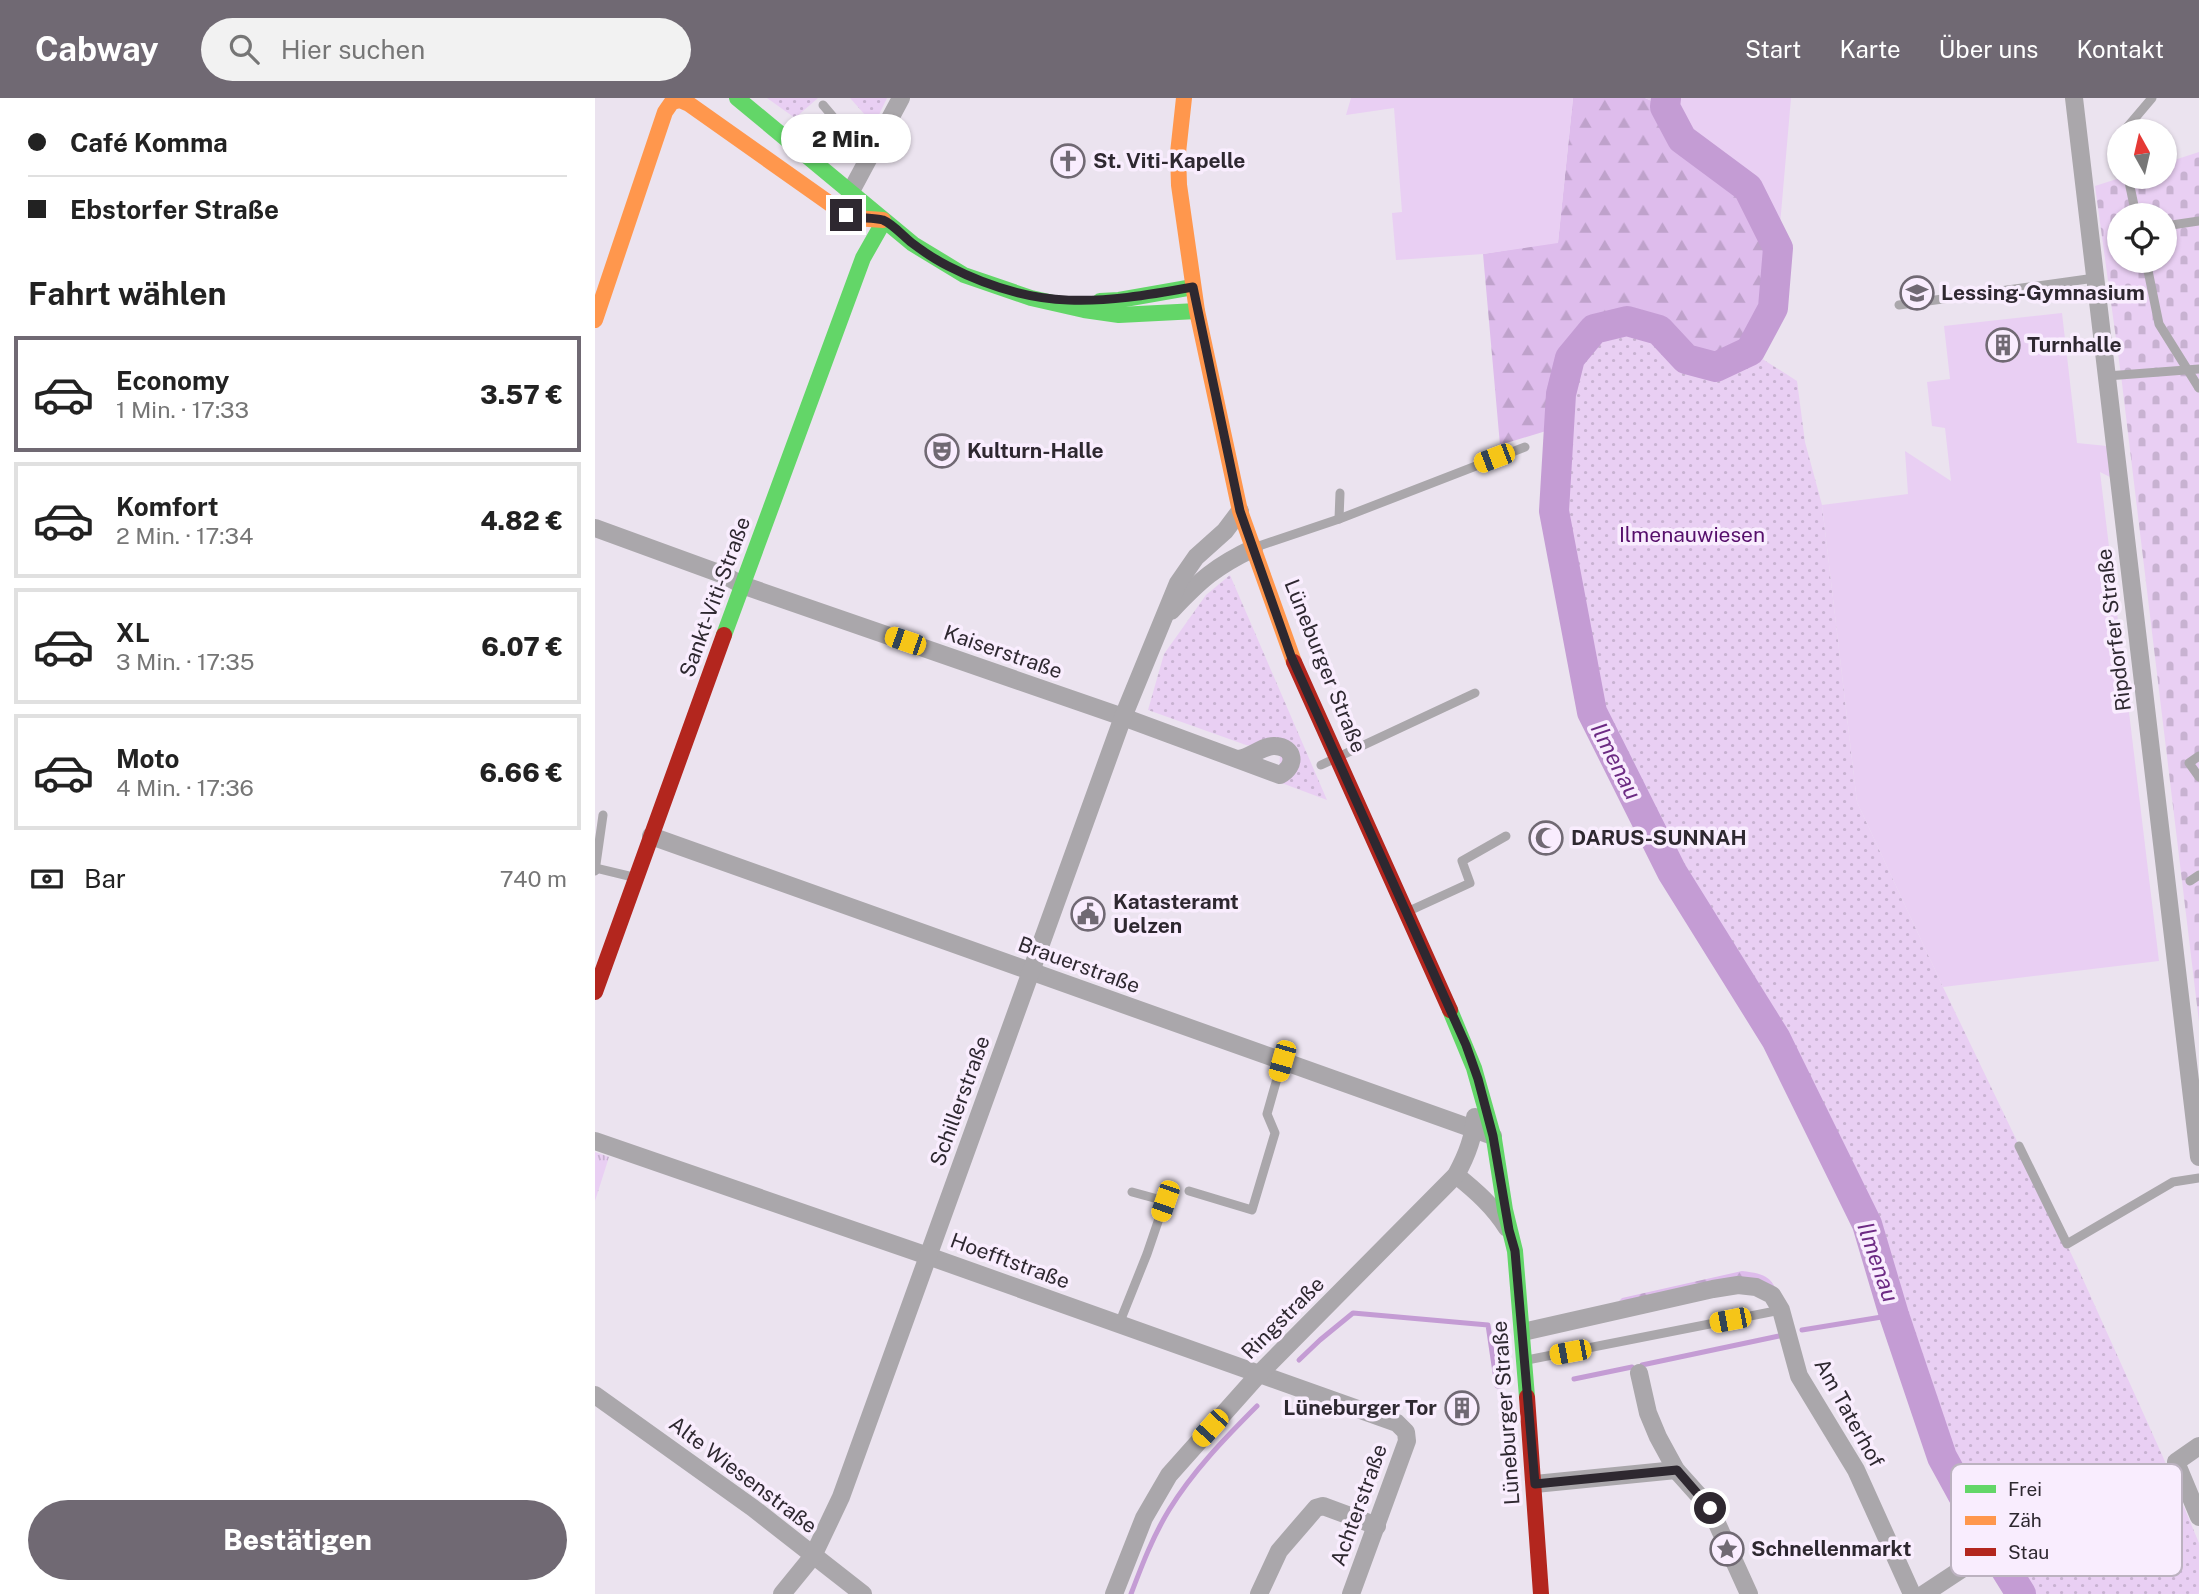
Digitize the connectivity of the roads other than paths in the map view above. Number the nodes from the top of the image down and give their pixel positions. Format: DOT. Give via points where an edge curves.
graph roads {
  1 [pos="737,98"];
  2 [pos="901,98"];
  3 [pos="1184,98"];
  4 [pos="2074,98"];
  5 [pos="2152,98"];
  6 [pos="823,104"];
  7 [pos="2134,119"];
  8 [pos="866,164"];
  9 [pos="850,193"];
  10 [pos="884,220"];
  11 [pos="2199,221"];
  12 [pos="2177,224"];
  13 [pos="2148,273"];
  14 [pos="2095,278"];
  15 [pos="1193,287"];
  16 [pos="1031,298"];
  17 [pos="1899,305"];
  18 [pos="1197,311"];
  19 [pos="595,320"];
  20 [pos="2199,369"];
  21 [pos="2188,370"];
  22 [pos="2107,376"];
  23 [pos="2199,388"];
  24 [pos="1524,447"];
  25 [pos="1340,493"];
  26 [pos="1240,511"];
  27 [pos="1339,519"];
  28 [pos="595,528"];
  29 [pos="1254,548"];
  30 [pos="742,584"];
  31 [pos="1166,616"];
  32 [pos="1475,693"];
  33 [pos="1123,717"];
  34 [pos="2199,756"];
  35 [pos="1338,758"];
  36 [pos="1239,759"];
  37 [pos="1321,765"];
  38 [pos="2199,777"];
  39 [pos="603,815"];
  40 [pos="650,836"];
  41 [pos="1506,836"];
  42 [pos="595,869"];
  43 [pos="635,878"];
  44 [pos="1408,912"];
  45 [pos="1031,972"];
  46 [pos="595,992"];
  47 [pos="1282,1061"];
  48 [pos="1478,1079"];
  49 [pos="1475,1129"];
  50 [pos="1493,1136"];
  51 [pos="595,1141"];
  52 [pos="2019,1146"];
  53 [pos="2199,1157"];
  54 [pos="1457,1175"];
  55 [pos="2199,1178"];
  56 [pos="1189,1191"];
  57 [pos="1132,1192"];
  58 [pos="1509,1230"];
  59 [pos="929,1256"];
  60 [pos="1781,1310"];
  61 [pos="1118,1325"];
  62 [pos="1523,1332"];
  63 [pos="1525,1361"];
  64 [pos="1639,1373"];
  65 [pos="1259,1374"];
  66 [pos="595,1395"];
  67 [pos="1406,1432"];
  68 [pos="2199,1446"];
  69 [pos="2177,1464"];
  70 [pos="1677,1470"];
  71 [pos="2182,1476"];
  72 [pos="1535,1484"];
  73 [pos="2199,1517"];
  74 [pos="1377,1526"];
  75 [pos="813,1556"];
  76 [pos="1951,1576"];
  77 [pos="782,1594"];
  78 [pos="863,1594"];
  79 [pos="1114,1594"];
  80 [pos="1259,1594"];
  81 [pos="1351,1594"];
  82 [pos="1541,1594"];
  83 [pos="1749,1594"];
  84 [pos="1912,1594"];
  85 [pos="1924,1594"];
  1 -- 9 [label="street"];
  2 -- 8 [label="street"];
  3 -- 15 [label="street, Lüneburger Straße" via="1179,185"];
  4 -- 14 [label="street, Ripdorfer Straße"];
  5 -- 7 [label="lane"];
  6 -- 8 [label="lane"];
  8 -- 9 [label="street"];
  9 -- 10 [label="street"];
  10 -- 16 [label="street" via="964,275"];
  10 -- 19 [label="street" via="846,215 689,104 671,102"];
  10 -- 30 [label="street, Sankt-Viti-Straße" via="863,258"];
  11 -- 12 [label="lane"];
  13 -- 21 [label="lane" via="2159,324"];
  14 -- 17 [label="lane"];
  14 -- 22 [label="street, Ripdorfer Straße"];
  15 -- 16 [label="street" via="1119,300"];
  15 -- 18 [label="street, Lüneburger Straße"];
  16 -- 18 [label="street" via="1119,315"];
  18 -- 26 [label="street, Lüneburger Straße"];
  20 -- 21 [label="lane"];
  21 -- 22 [label="lane"];
  21 -- 23 [label="lane"];
  22 -- 53 [label="street, Ripdorfer Straße"];
  24 -- 27 [label="lane"];
  25 -- 27 [label="lane"];
  26 -- 29 [label="street, Lüneburger Straße"];
  26 -- 31 [label="street, Schillerstraße" via="1188,568"];
  27 -- 29 [label="lane"];
  28 -- 30 [label="street, Kaiserstraße"];
  29 -- 31 [label="street, Schillerstraße" via="1210,572"];
  29 -- 35 [label="street, Lüneburger Straße" via="1291,656"];
  30 -- 33 [label="street, Kaiserstraße"];
  30 -- 40 [label="street, Sankt-Viti-Straße"];
  31 -- 33 [label="street, Schillerstraße"];
  32 -- 35 [label="lane"];
  33 -- 36 [label="street, Kaiserstraße"];
  33 -- 45 [label="street, Schillerstraße"];
  34 -- 38 [label="lane" via="2189,762"];
  35 -- 37 [label="lane"];
  35 -- 44 [label="street, Lüneburger Straße"];
  39 -- 42 [label="lane, bridge"];
  40 -- 43 [label="street, Sankt-Viti-Straße"];
  40 -- 45 [label="street, Brauerstraße"];
  41 -- 44 [label="lane" via="1462,860 1470,883"];
  42 -- 43 [label="lane"];
  43 -- 46 [label="street, Sankt-Viti-Straße"];
  44 -- 48 [label="street, Lüneburger Straße"];
  45 -- 47 [label="street, Brauerstraße"];
  45 -- 59 [label="street, Schillerstraße"];
  47 -- 49 [label="street, Brauerstraße"];
  47 -- 56 [label="lane" via="1266,1114 1275,1133 1252,1210"];
  48 -- 49 [label="street, Ringstraße"];
  48 -- 50 [label="street, Lüneburger Straße"];
  49 -- 50 [label="street, Brauerstraße"];
  49 -- 54 [label="street, Ringstraße"];
  50 -- 58 [label="street, Lüneburger Straße"];
  51 -- 59 [label="street, Hoefftstraße"];
  52 -- 55 [label="lane" via="2067,1244 2172,1182"];
  54 -- 58 [label="street, Lüneburger Straße" via="1499,1214"];
  54 -- 65 [label="street, Ringstraße"];
  57 -- 61 [label="lane" via="1165,1201"];
  58 -- 62 [label="street, Lüneburger Straße"];
  59 -- 61 [label="street, Hoefftstraße"];
  59 -- 75 [label="street, Schillerstraße" via="841,1497"];
  60 -- 62 [label="street" via="1772,1295 1738,1285"];
  60 -- 63 [label="lane"];
  60 -- 84 [label="street, Am Taterhof" via="1799,1376 1856,1470"];
  61 -- 65 [label="street, Hoefftstraße"];
  62 -- 63 [label="street, Lüneburger Straße"];
  63 -- 72 [label="street, Lüneburger Straße"];
  64 -- 70 [label="street" via="1648,1413"];
  65 -- 67 [label="street, Hoefftstraße" via="1397,1423"];
  65 -- 79 [label="street, Ringstraße" via="1169,1475 1145,1518"];
  66 -- 75 [label="street, Alte Wiesenstraße"];
  67 -- 74 [label="street, Achterstraße" via="1407,1441"];
  68 -- 69 [label="street"];
  70 -- 72 [label="street"];
  70 -- 83 [label="street" via="1710,1508"];
  71 -- 73 [label="street"];
  72 -- 82 [label="street, Lüneburger Straße"];
  74 -- 80 [label="street" via="1323,1506 1316,1508 1279,1551"];
  74 -- 81 [label="street, Achterstraße"];
  75 -- 77 [label="street, Schillerstraße"];
  75 -- 78 [label="street, Alte Wiesenstraße"];
  76 -- 85 [label="street"];
}
